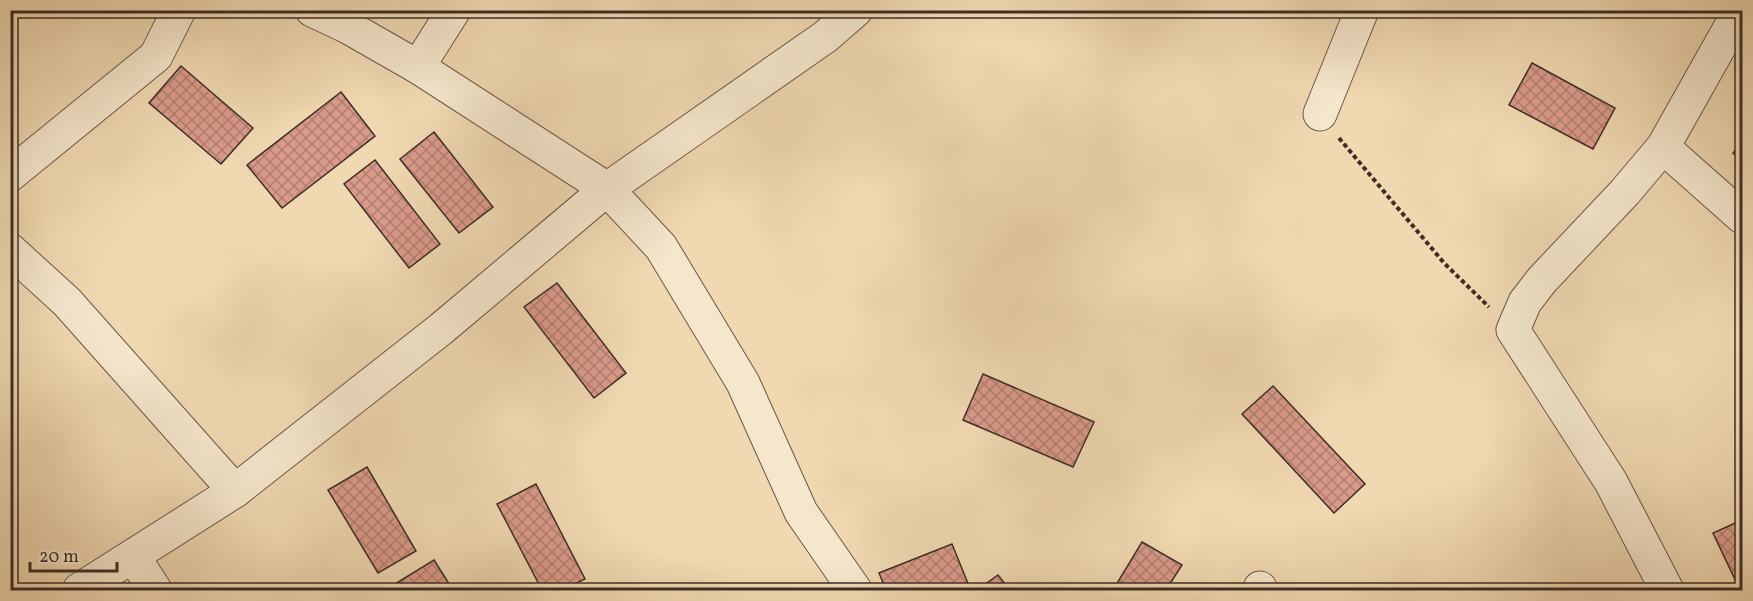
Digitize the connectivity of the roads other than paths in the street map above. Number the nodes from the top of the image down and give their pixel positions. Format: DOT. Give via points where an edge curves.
graph roads {
  1 [pos="179,10"];
  2 [pos="312,10"];
  3 [pos="454,10"];
  4 [pos="856,10"];
  5 [pos="1362,10"];
  6 [pos="1740,10"];
  7 [pos="418,67"];
  8 [pos="1320,114"];
  9 [pos="1663,147"];
  10 [pos="10,175"];
  11 [pos="607,189"];
  12 [pos="1743,218"];
  13 [pos="10,250"];
  14 [pos="235,491"];
  15 [pos="133,556"];
  16 [pos="79,591"];
  17 [pos="155,591"];
  18 [pos="855,591"];
  19 [pos="1667,591"];
  1 -- 10 [label="street" via="156,56"];
  2 -- 7 [label="street"];
  3 -- 7 [label="street"];
  4 -- 11 [label="street" via="825,37"];
  5 -- 8 [label="street"];
  6 -- 9 [label="street"];
  7 -- 11 [label="street"];
  9 -- 12 [label="street"];
  9 -- 19 [label="street" via="1542,280 1513,330 1611,482"];
  11 -- 14 [label="street" via="441,329"];
  11 -- 18 [label="street" via="661,246 743,383 801,512"];
  13 -- 14 [label="street" via="67,302"];
  14 -- 15 [label="street"];
  15 -- 16 [label="street"];
  15 -- 17 [label="street"];
}
